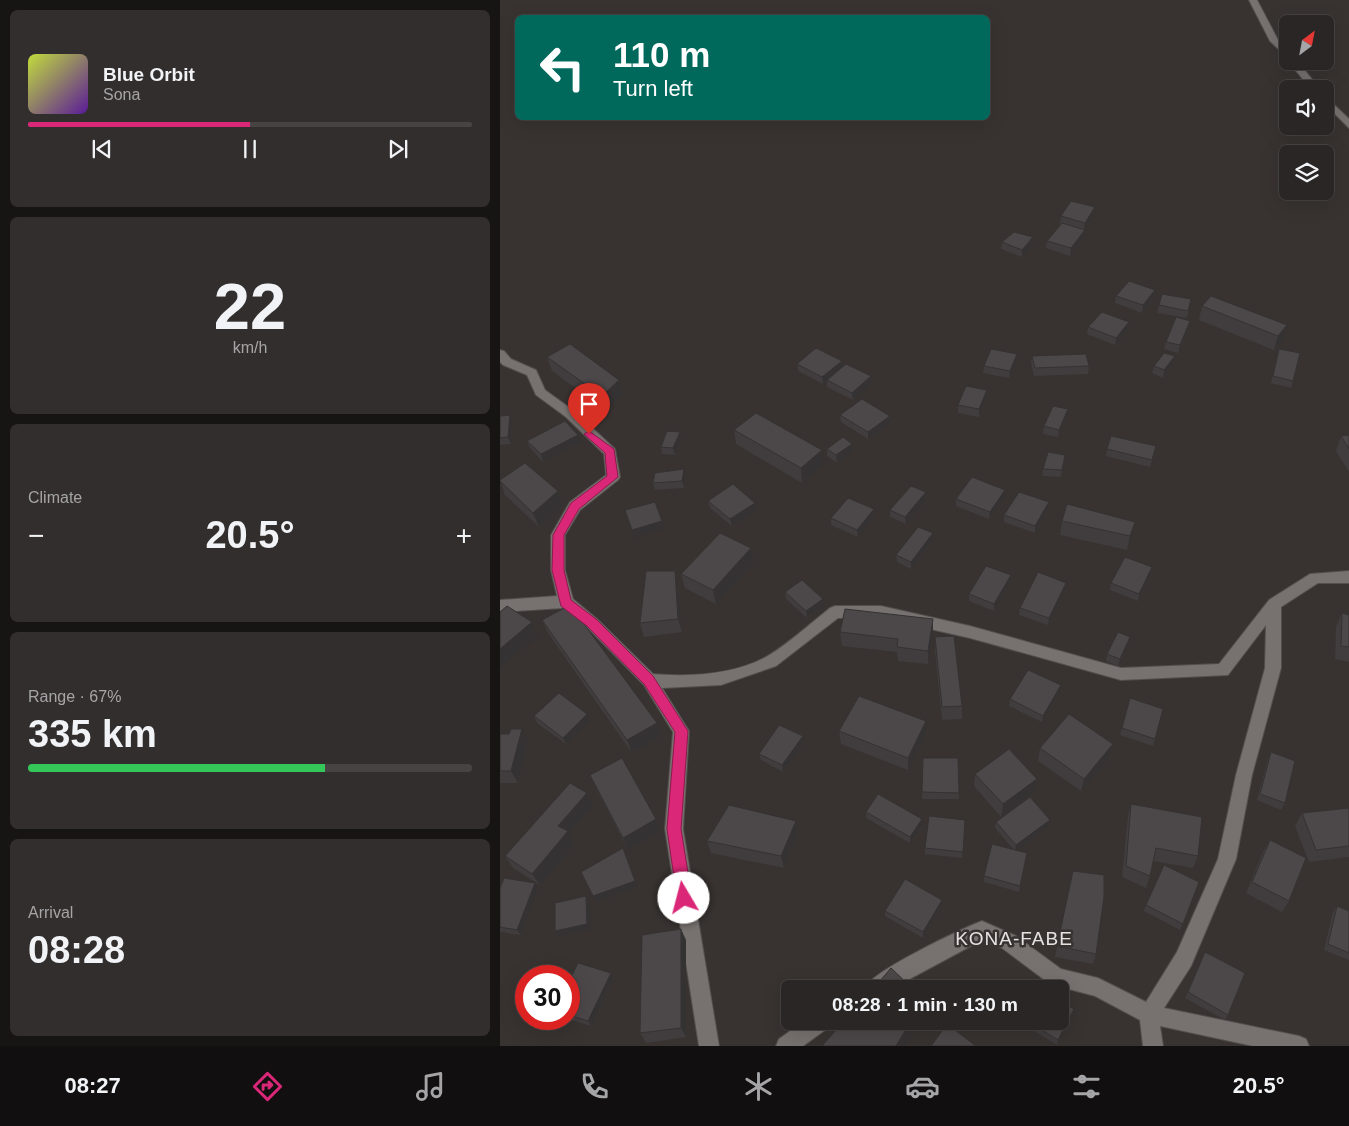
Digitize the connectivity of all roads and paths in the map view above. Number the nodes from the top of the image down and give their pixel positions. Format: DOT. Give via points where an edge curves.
graph roads {
  1 [pos="1253,0"];
  2 [pos="1279,46"];
  3 [pos="1300,70"];
  4 [pos="1308,80"];
  5 [pos="1334,109"];
  6 [pos="1349,125"];
  7 [pos="500,354"];
  8 [pos="1349,577"];
  9 [pos="566,602"];
  10 [pos="1274,604"];
  11 [pos="500,606"];
  12 [pos="649,680"];
  13 [pos="887,980"];
  14 [pos="1149,1014"];
  15 [pos="808,1030"];
  16 [pos="709,1046"];
  17 [pos="786,1046"];
  18 [pos="1153,1046"];
  19 [pos="1299,1046"];
  1 -- 2 [label="street"];
  3 -- 4 [label="street"];
  5 -- 6 [label="street"];
  7 -- 9 [label="street" via="507,362 532,373 540,392 570,414 610,452 613,477 575,506 558,535 558,570"];
  8 -- 10 [label="street" via="1315,578"];
  9 -- 11 [label="street"];
  9 -- 12 [label="street" via="592,622"];
  10 -- 12 [label="street" via="1223,670 1121,674 970,632 890,614 836,612 771,662 721,679"];
  10 -- 14 [label="street" via="1273,668 1244,775 1227,859 1184,959"];
  12 -- 16 [label="street" via="681,731 674,829"];
  13 -- 14 [label="street" via="982,930 1009,942 1057,977 1098,987"];
  14 -- 18 [label="street"];
  14 -- 19 [label="street"];
  15 -- 17 [label="street"];
}
